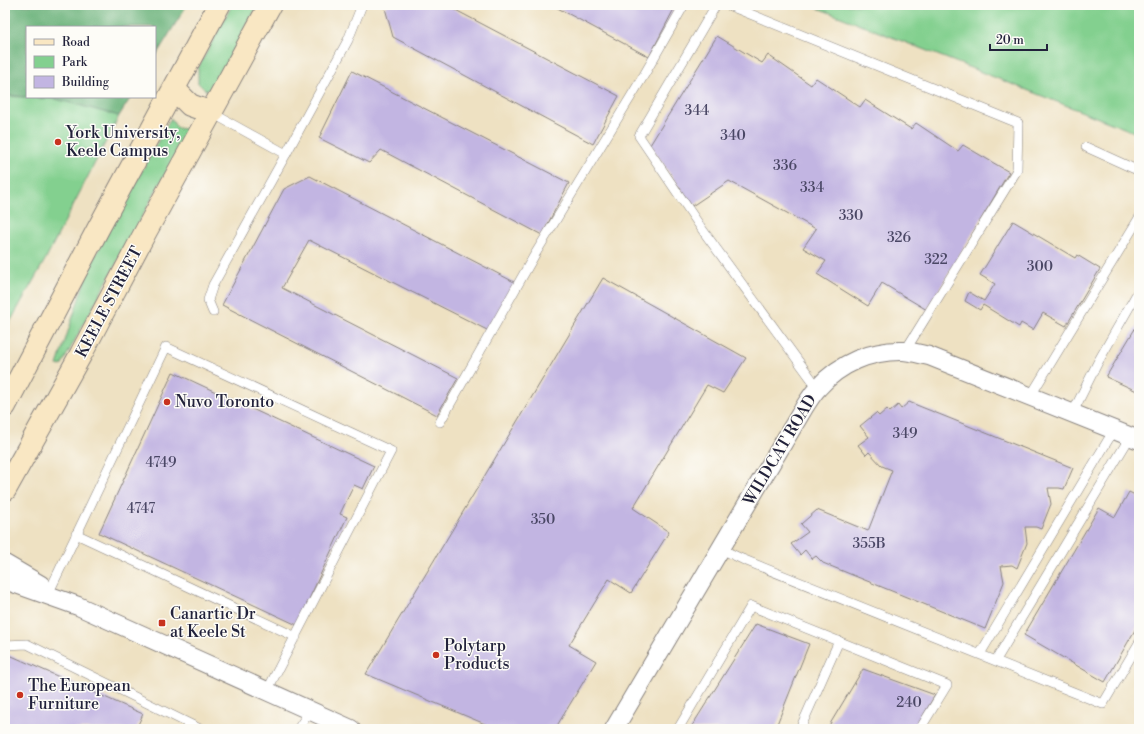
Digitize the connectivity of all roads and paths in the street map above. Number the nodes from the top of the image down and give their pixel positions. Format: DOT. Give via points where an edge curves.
graph roads {
  1 [pos="219,5"];
  2 [pos="270,5"];
  3 [pos="362,5"];
  4 [pos="684,5"];
  5 [pos="716,5"];
  6 [pos="728,5"];
  7 [pos="174,89"];
  8 [pos="212,113"];
  9 [pos="1086,147"];
  10 [pos="286,154"];
  11 [pos="1139,171"];
  12 [pos="1139,218"];
  13 [pos="1139,290"];
  14 [pos="213,312"];
  15 [pos="905,351"];
  16 [pos="818,388"];
  17 [pos="1030,397"];
  18 [pos="5,406"];
  19 [pos="1072,414"];
  20 [pos="440,422"];
  21 [pos="1127,436"];
  22 [pos="5,490"];
  23 [pos="76,534"];
  24 [pos="721,549"];
  25 [pos="5,564"];
  26 [pos="5,580"];
  27 [pos="50,590"];
  28 [pos="78,606"];
  29 [pos="296,637"];
  30 [pos="839,641"];
  31 [pos="1139,643"];
  32 [pos="5,645"];
  33 [pos="980,654"];
  34 [pos="996,660"];
  35 [pos="267,691"];
  36 [pos="310,711"];
  37 [pos="200,729"];
  38 [pos="298,729"];
  39 [pos="351,729"];
  40 [pos="614,729"];
  41 [pos="678,729"];
  42 [pos="800,729"];
  43 [pos="920,729"];
  1 -- 7 [label="main road"];
  2 -- 8 [label="main road, KEELE STREET"];
  3 -- 10 [label="lane" via="348,40"];
  4 -- 20 [label="lane" via="534,256"];
  5 -- 16 [label="lane" via="639,136 704,232"];
  6 -- 15 [label="lane" via="1018,124 1017,170"];
  7 -- 8 [label="main road" via="190,105"];
  7 -- 18 [label="main road"];
  8 -- 10 [label="lane"];
  8 -- 22 [label="main road, KEELE STREET"];
  9 -- 11 [label="lane"];
  10 -- 14 [label="lane" via="213,286 208,300"];
  12 -- 17 [label="lane"];
  13 -- 19 [label="lane"];
  15 -- 16 [label="street, WILDCAT ROAD" via="878,353 856,360 835,372"];
  15 -- 17 [label="street, WILDCAT ROAD" via="929,356"];
  16 -- 24 [label="street, WILDCAT ROAD"];
  17 -- 19 [label="street, WILDCAT ROAD"];
  19 -- 21 [label="street, WILDCAT ROAD"];
  21 -- 33 [label="lane"];
  21 -- 34 [label="lane"];
  23 -- 27 [label="lane"];
  23 -- 29 [label="lane"];
  23 -- 29 [label="lane" via="166,347 391,451"];
  24 -- 33 [label="lane"];
  24 -- 40 [label="street, WILDCAT ROAD"];
  25 -- 27 [label="street"];
  26 -- 28 [label="street"];
  27 -- 28 [label="street"];
  28 -- 35 [label="street"];
  29 -- 35 [label="lane"];
  30 -- 41 [label="lane" via="751,606"];
  30 -- 42 [label="lane"];
  30 -- 43 [label="lane" via="948,685"];
  31 -- 34 [label="lane" via="1103,704"];
  32 -- 37 [label="lane" via="27,644"];
  33 -- 34 [label="lane"];
  35 -- 36 [label="street"];
  36 -- 38 [label="lane"];
  36 -- 39 [label="street"];
}
